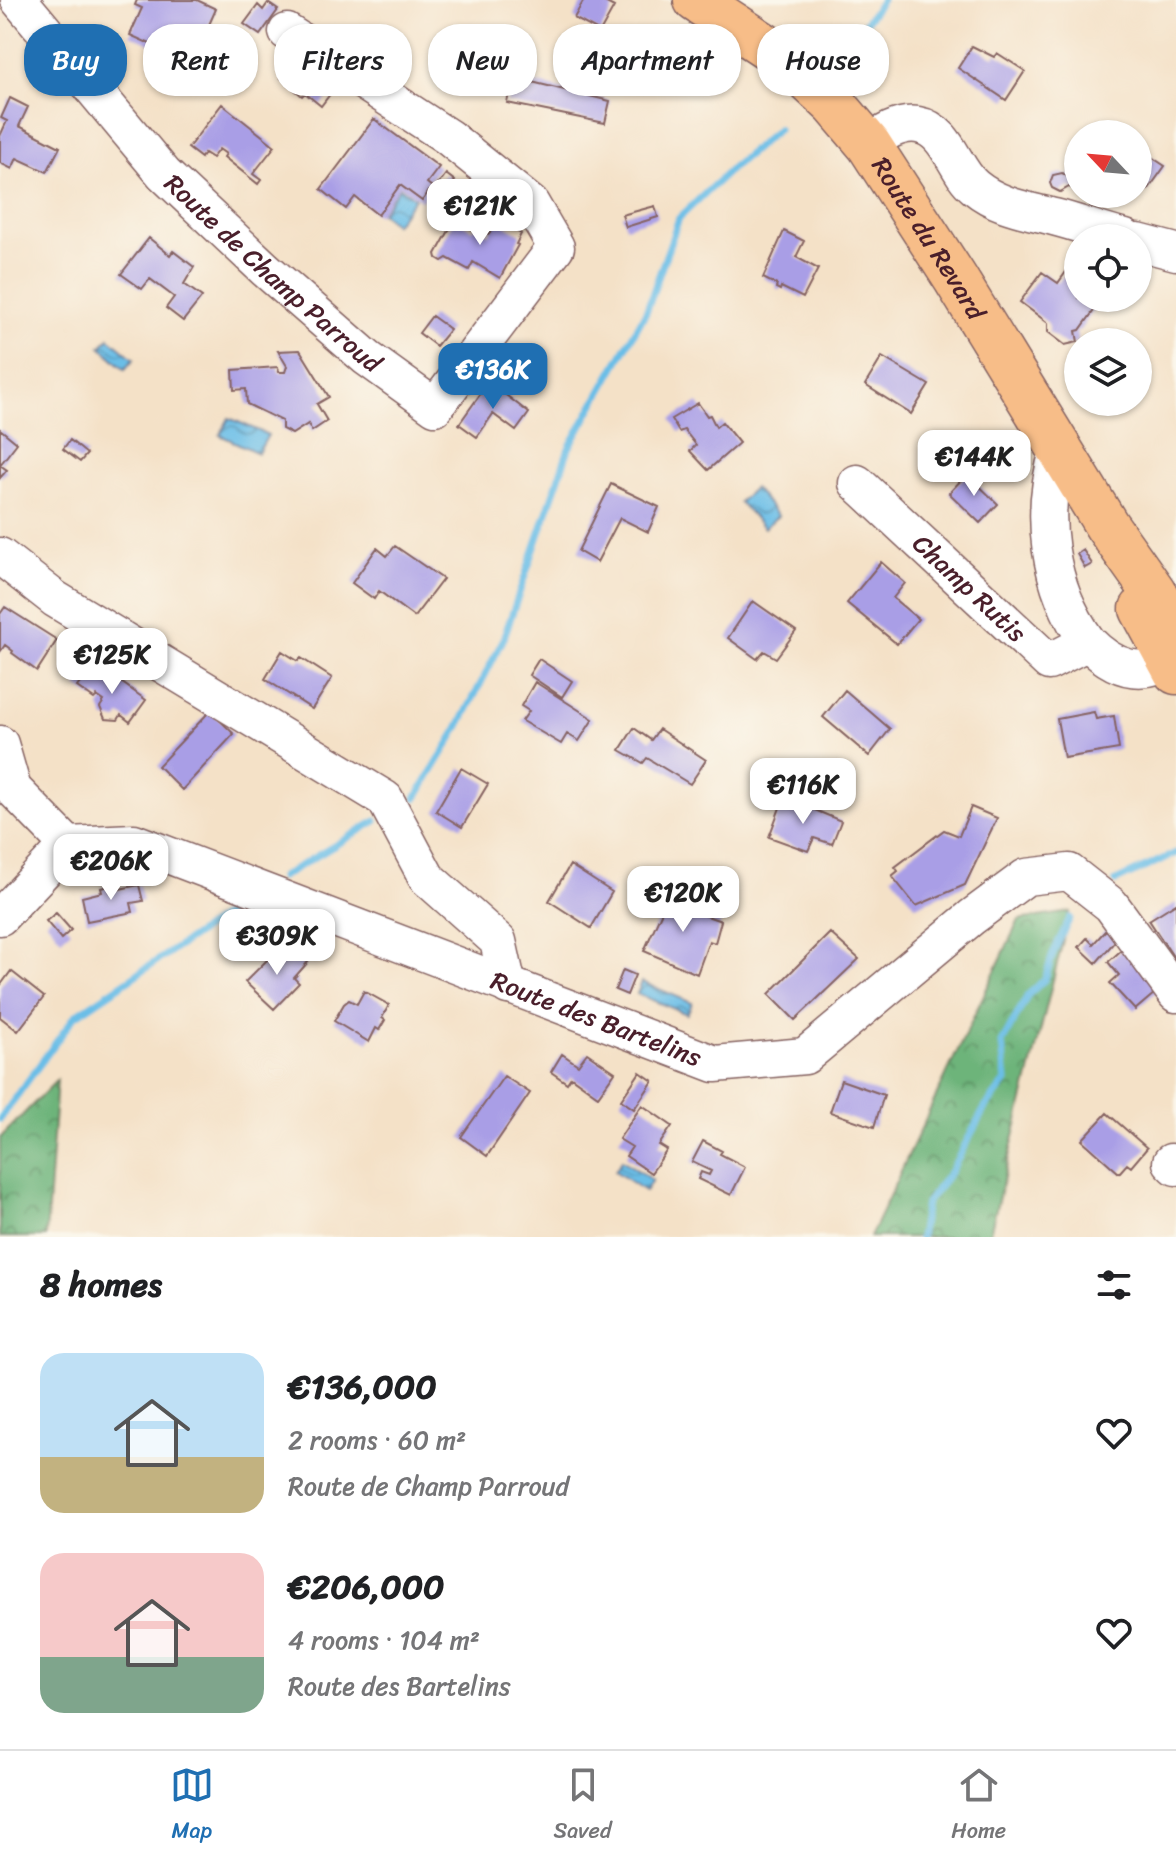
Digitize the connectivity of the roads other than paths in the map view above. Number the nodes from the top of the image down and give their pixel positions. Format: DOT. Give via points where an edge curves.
graph roads {
  1 [pos="19,0"];
  2 [pos="696,0"];
  3 [pos="385,96"];
  4 [pos="869,145"];
  5 [pos="1074,224"];
  6 [pos="1152,246"];
  7 [pos="1176,252"];
  8 [pos="1059,449"];
  9 [pos="857,483"];
  10 [pos="0,556"];
  11 [pos="1088,642"];
  12 [pos="1174,655"];
  13 [pos="0,744"];
  14 [pos="6,794"];
  15 [pos="68,845"];
  16 [pos="0,917"];
  17 [pos="508,986"];
  18 [pos="1176,994"];
  1 -- 3 [label="street, Route de Champ Parroud" via="164,174 333,329 435,407 556,247 531,204 448,137"];
  2 -- 4 [label="main road, Route du Revard" via="778,54 835,105"];
  4 -- 5 [label="street" via="901,127 932,130 973,186 1020,209"];
  4 -- 8 [label="main road, Route du Revard"];
  6 -- 7 [label="street"];
  8 -- 11 [label="street, Champ Rutis" via="1047,502 1049,541 1069,611"];
  8 -- 12 [label="main road, Route du Revard" via="1153,591"];
  9 -- 11 [label="street, Champ Rutis" via="1049,662"];
  10 -- 17 [label="street" via="55,599 385,799 427,878 498,941"];
  11 -- 12 [label="street, Champ Rutis" via="1104,659 1131,668 1149,670"];
  13 -- 14 [label="street"];
  14 -- 15 [label="street"];
  15 -- 16 [label="street"];
  15 -- 17 [label="street, Route des Bartelins" via="134,842"];
  17 -- 18 [label="street, Route des Bartelins" via="715,1064 805,1056 1026,877 1069,872 1111,905"];
}
